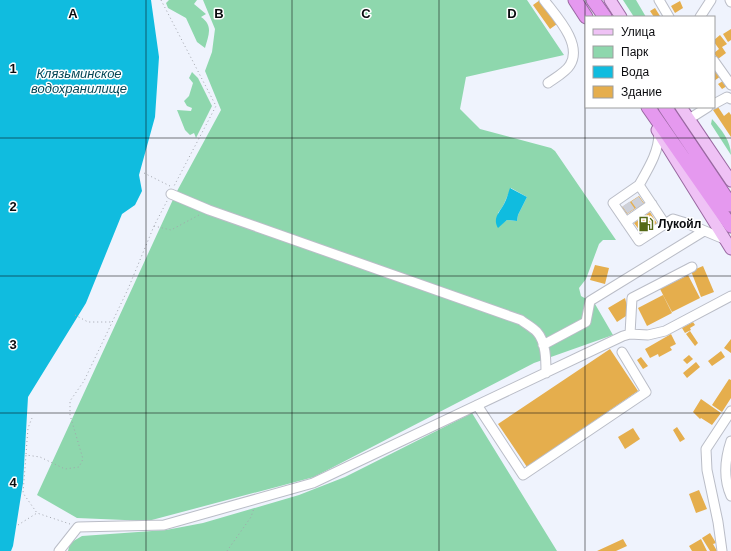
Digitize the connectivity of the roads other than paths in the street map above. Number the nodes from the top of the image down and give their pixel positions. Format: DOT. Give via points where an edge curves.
graph roads {
  1 [pos="544,0"];
  2 [pos="575,0"];
  3 [pos="594,0"];
  4 [pos="610,0"];
  5 [pos="659,0"];
  6 [pos="711,0"];
  7 [pos="585,16"];
  8 [pos="604,16"];
  9 [pos="620,16"];
  10 [pos="668,16"];
  11 [pos="701,16"];
  12 [pos="715,61"];
  13 [pos="548,83"];
  14 [pos="731,85"];
  15 [pos="731,98"];
  16 [pos="715,103"];
  17 [pos="646,108"];
  18 [pos="649,108"];
  19 [pos="666,108"];
  20 [pos="682,108"];
  21 [pos="706,108"];
  22 [pos="689,119"];
  23 [pos="659,133"];
  24 [pos="731,181"];
  25 [pos="639,185"];
  26 [pos="171,194"];
  27 [pos="637,201"];
  28 [pos="652,204"];
  29 [pos="731,205"];
  30 [pos="628,207"];
  31 [pos="626,222"];
  32 [pos="665,224"];
  33 [pos="731,226"];
  34 [pos="704,231"];
  35 [pos="724,239"];
  36 [pos="731,249"];
  37 [pos="692,267"];
  38 [pos="731,296"];
  39 [pos="630,334"];
  40 [pos="543,345"];
  41 [pos="622,352"];
  42 [pos="546,372"];
  43 [pos="477,405"];
  44 [pos="731,411"];
  45 [pos="731,441"];
  46 [pos="731,496"];
  47 [pos="59,551"];
  48 [pos="722,551"];
  1 -- 13 [label="street" via="572,40 573,57 570,66"];
  2 -- 7 [label="highway"];
  3 -- 8 [label="highway"];
  4 -- 9 [label="main road"];
  5 -- 10 [label="street"];
  6 -- 11 [label="street"];
  12 -- 14 [label="street"];
  15 -- 16 [label="street" via="727,97"];
  17 -- 23 [label="main road"];
  18 -- 33 [label="highway"];
  19 -- 29 [label="highway"];
  20 -- 22 [label="main road"];
  21 -- 22 [label="street"];
  22 -- 24 [label="main road"];
  23 -- 25 [label="street" via="659,142"];
  23 -- 35 [label="main road"];
  25 -- 27 [label="street"];
  25 -- 28 [label="street"];
  26 -- 40 [label="street" via="209,210 521,320 538,333"];
  27 -- 28 [label="street"];
  27 -- 30 [label="street"];
  27 -- 30 [label="street"];
  28 -- 32 [label="street"];
  30 -- 31 [label="street"];
  30 -- 31 [label="street" via="613,203"];
  31 -- 32 [label="street" via="639,241"];
  32 -- 34 [label="street" via="673,219"];
  34 -- 35 [label="street"];
  34 -- 40 [label="street" via="590,301 586,322"];
  35 -- 36 [label="main road"];
  37 -- 39 [label="street" via="632,298"];
  38 -- 39 [label="street" via="665,331 648,335"];
  39 -- 42 [label="street"];
  40 -- 42 [label="street"];
  41 -- 43 [label="street" via="646,392 522,475"];
  42 -- 43 [label="street"];
  43 -- 47 [label="street" via="313,483 164,526 78,526"];
  44 -- 48 [label="street" via="706,449 706,470"];
  45 -- 46 [label="street" via="725,475"];
}
